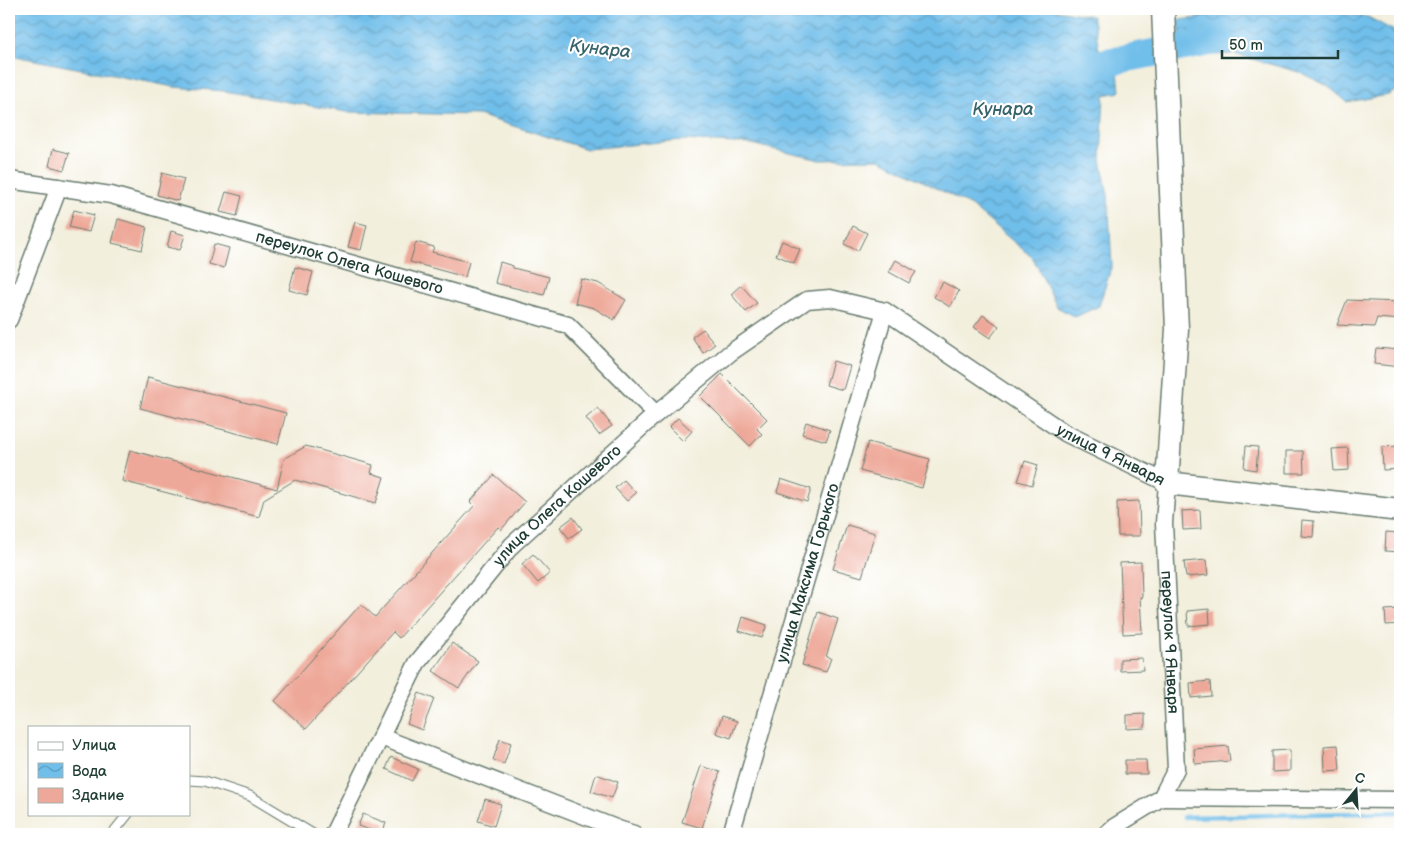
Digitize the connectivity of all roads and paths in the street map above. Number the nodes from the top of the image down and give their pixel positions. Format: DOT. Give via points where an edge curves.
graph roads {
  1 [pos="1164,13"];
  2 [pos="9,180"];
  3 [pos="59,187"];
  4 [pos="885,311"];
  5 [pos="9,320"];
  6 [pos="656,414"];
  7 [pos="1167,483"];
  8 [pos="1400,510"];
  9 [pos="382,738"];
  10 [pos="190,780"];
  11 [pos="1161,798"];
  12 [pos="1400,800"];
  13 [pos="126,816"];
  14 [pos="625,833"];
  15 [pos="112,834"];
  16 [pos="313,834"];
  17 [pos="333,834"];
  18 [pos="731,834"];
  19 [pos="1106,834"];
  1 -- 7 [label="street" via="1177,329"];
  2 -- 3 [label="street, переулок Олега Кошевого"];
  3 -- 5 [label="street"];
  3 -- 6 [label="street, переулок Олега Кошевого" via="111,195 568,325"];
  4 -- 6 [label="street, улица Олега Кошевого" via="830,298 807,300 730,353"];
  4 -- 7 [label="street, улица 9 Января" via="1065,433"];
  4 -- 18 [label="street, улица Максима Горького"];
  6 -- 9 [label="street, улица Олега Кошевого" via="512,545 417,663"];
  7 -- 8 [label="street, улица 9 Января"];
  7 -- 11 [label="street, переулок 9 Января" via="1164,523 1176,769"];
  9 -- 14 [label="street"];
  9 -- 17 [label="street, улица Олега Кошевого"];
  10 -- 16 [label="lane" via="205,781 250,796"];
  11 -- 12 [label="street"];
  11 -- 19 [label="street"];
  13 -- 15 [label="lane"];
}
